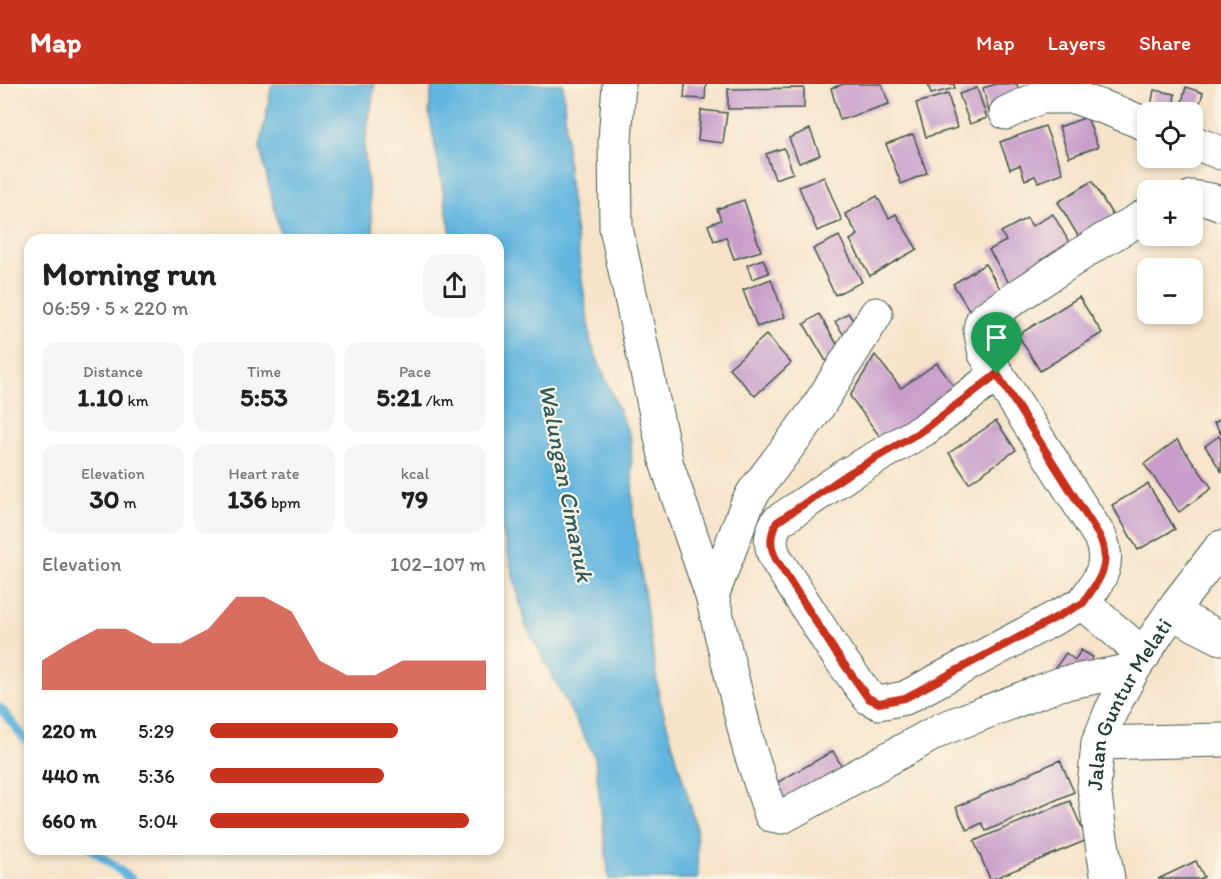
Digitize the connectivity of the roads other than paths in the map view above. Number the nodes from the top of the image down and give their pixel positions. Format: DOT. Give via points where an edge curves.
graph roads {
  1 [pos="619,84"];
  2 [pos="1006,113"];
  3 [pos="1137,120"];
  4 [pos="1203,146"];
  5 [pos="1221,153"];
  6 [pos="1203,198"];
  7 [pos="1221,204"];
  8 [pos="1137,220"];
  9 [pos="876,314"];
  10 [pos="997,374"];
  11 [pos="1221,547"];
  12 [pos="712,596"];
  13 [pos="1083,603"];
  14 [pos="1172,612"];
  15 [pos="1221,638"];
  16 [pos="1138,663"];
  17 [pos="1221,740"];
  18 [pos="1098,743"];
  19 [pos="1108,879"];
  1 -- 12 [label="street" via="616,228 667,465"];
  2 -- 3 [label="street" via="1040,97 1074,97"];
  4 -- 5 [label="street"];
  6 -- 7 [label="street"];
  8 -- 10 [label="street" via="982,321 983,348"];
  9 -- 12 [label="street" via="816,410 753,493"];
  10 -- 13 [label="street" via="1105,549 1098,583"];
  10 -- 13 [label="street" via="925,429 777,522 772,532 772,551 836,653 868,698 879,703 905,698"];
  11 -- 14 [label="street, Jalan Guntur Melati"];
  12 -- 16 [label="street" via="749,748 771,815 782,818 942,729 1060,684"];
  13 -- 16 [label="street"];
  14 -- 15 [label="street"];
  14 -- 16 [label="street, Jalan Guntur Melati"];
  16 -- 18 [label="street, Jalan Guntur Melati"];
  17 -- 18 [label="street"];
  18 -- 19 [label="street, Jalan Guntur Melati" via="1094,788"];
}
